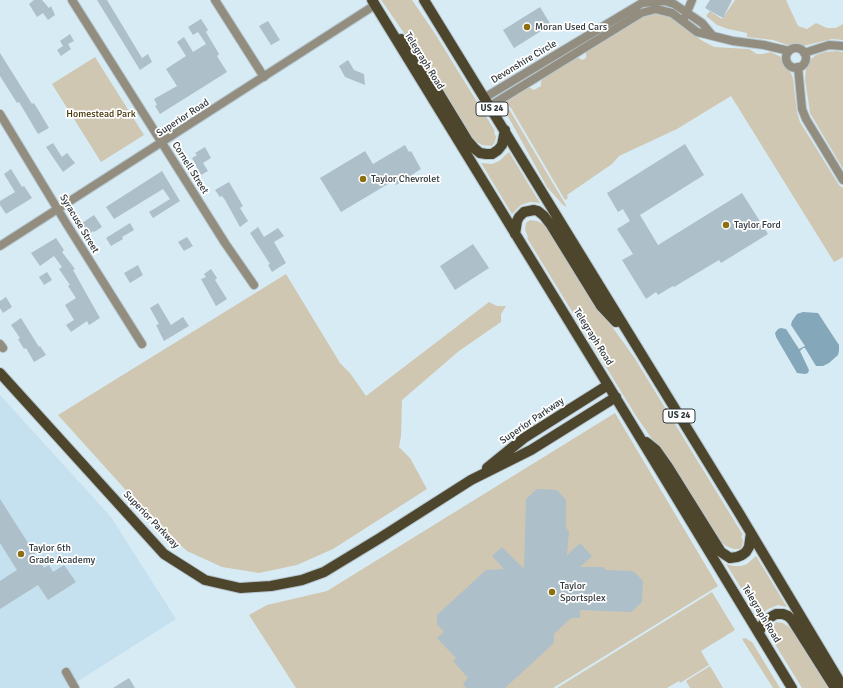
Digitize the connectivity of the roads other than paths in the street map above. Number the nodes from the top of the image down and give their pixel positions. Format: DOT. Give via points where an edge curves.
graph roads {
  1 [pos="72,0"];
  2 [pos="215,0"];
  3 [pos="692,0"];
  4 [pos="424,2"];
  5 [pos="674,2"];
  6 [pos="373,3"];
  7 [pos="687,12"];
  8 [pos="672,13"];
  9 [pos="683,21"];
  10 [pos="391,32"];
  11 [pos="712,35"];
  12 [pos="574,44"];
  13 [pos="843,46"];
  14 [pos="789,51"];
  15 [pos="578,52"];
  16 [pos="804,53"];
  17 [pos="798,67"];
  18 [pos="264,77"];
  19 [pos="487,102"];
  20 [pos="0,114"];
  21 [pos="504,130"];
  22 [pos="162,143"];
  23 [pos="843,180"];
  24 [pos="58,209"];
  25 [pos="515,234"];
  26 [pos="0,246"];
  27 [pos="254,285"];
  28 [pos="630,336"];
  29 [pos="142,344"];
  30 [pos="0,373"];
  31 [pos="608,385"];
  32 [pos="616,398"];
  33 [pos="639,436"];
  34 [pos="471,480"];
  35 [pos="751,533"];
  36 [pos="759,632"];
  37 [pos="66,672"];
  38 [pos="843,687"];
  39 [pos="75,688"];
  40 [pos="792,688"];
  41 [pos="835,688"];
  1 -- 22 [label="street, Cornell Street"];
  2 -- 18 [label="street"];
  3 -- 7 [label="street"];
  4 -- 19 [label="main road, US 24"];
  5 -- 7 [label="street, Devonshire Circle"];
  5 -- 8 [label="street"];
  5 -- 12 [label="street, Devonshire Circle" via="665,0 642,3"];
  6 -- 10 [label="main road, Telegraph Road"];
  6 -- 18 [label="street, Superior Road"];
  7 -- 9 [label="street"];
  7 -- 11 [label="street, Devonshire Circle" via="702,23"];
  8 -- 9 [label="street, Devonshire Circle"];
  8 -- 15 [label="street, Devonshire Circle" via="656,9 641,13"];
  9 -- 11 [label="street, Devonshire Circle" via="697,32"];
  10 -- 21 [label="main road" via="416,56 475,149 480,153 492,154 502,145"];
  10 -- 25 [label="main road, Telegraph Road"];
  11 -- 14 [label="street, Devonshire Circle"];
  12 -- 15 [label="street"];
  12 -- 19 [label="street, Devonshire Circle"];
  13 -- 16 [label="street, Devonshire Circle" via="829,45"];
  14 -- 16 [label="street, Devonshire Circle" via="797,48"];
  14 -- 17 [label="street" via="788,63 792,67"];
  15 -- 19 [label="street, Devonshire Circle"];
  16 -- 17 [label="street" via="805,62"];
  17 -- 23 [label="street" via="802,109"];
  18 -- 22 [label="street, Superior Road"];
  19 -- 21 [label="main road, US 24"];
  20 -- 24 [label="street, Syracuse Street"];
  21 -- 28 [label="main road, US 24"];
  22 -- 24 [label="street, Superior Road"];
  22 -- 27 [label="street, Cornell Street"];
  24 -- 26 [label="street, Superior Road"];
  24 -- 29 [label="street, Syracuse Street"];
  25 -- 28 [label="main road" via="519,217 524,212 534,210 544,216 601,306"];
  25 -- 31 [label="main road, Telegraph Road"];
  28 -- 35 [label="main road, US 24"];
  30 -- 34 [label="main road, Superior Parkway" via="164,554 205,580 240,588 271,586 302,580 324,572"];
  31 -- 32 [label="main road, Telegraph Road"];
  31 -- 34 [label="main road, Superior Parkway" via="524,438"];
  32 -- 33 [label="main road, Telegraph Road"];
  32 -- 34 [label="main road, Superior Parkway" via="531,450"];
  33 -- 35 [label="main road" via="656,450 721,552 730,558 742,555 749,547"];
  33 -- 36 [label="main road, Telegraph Road"];
  35 -- 38 [label="main road, US 24"];
  36 -- 40 [label="main road, Telegraph Road"];
  36 -- 41 [label="main road" via="764,622 776,614 788,616"];
  37 -- 39 [label="street"];
}
